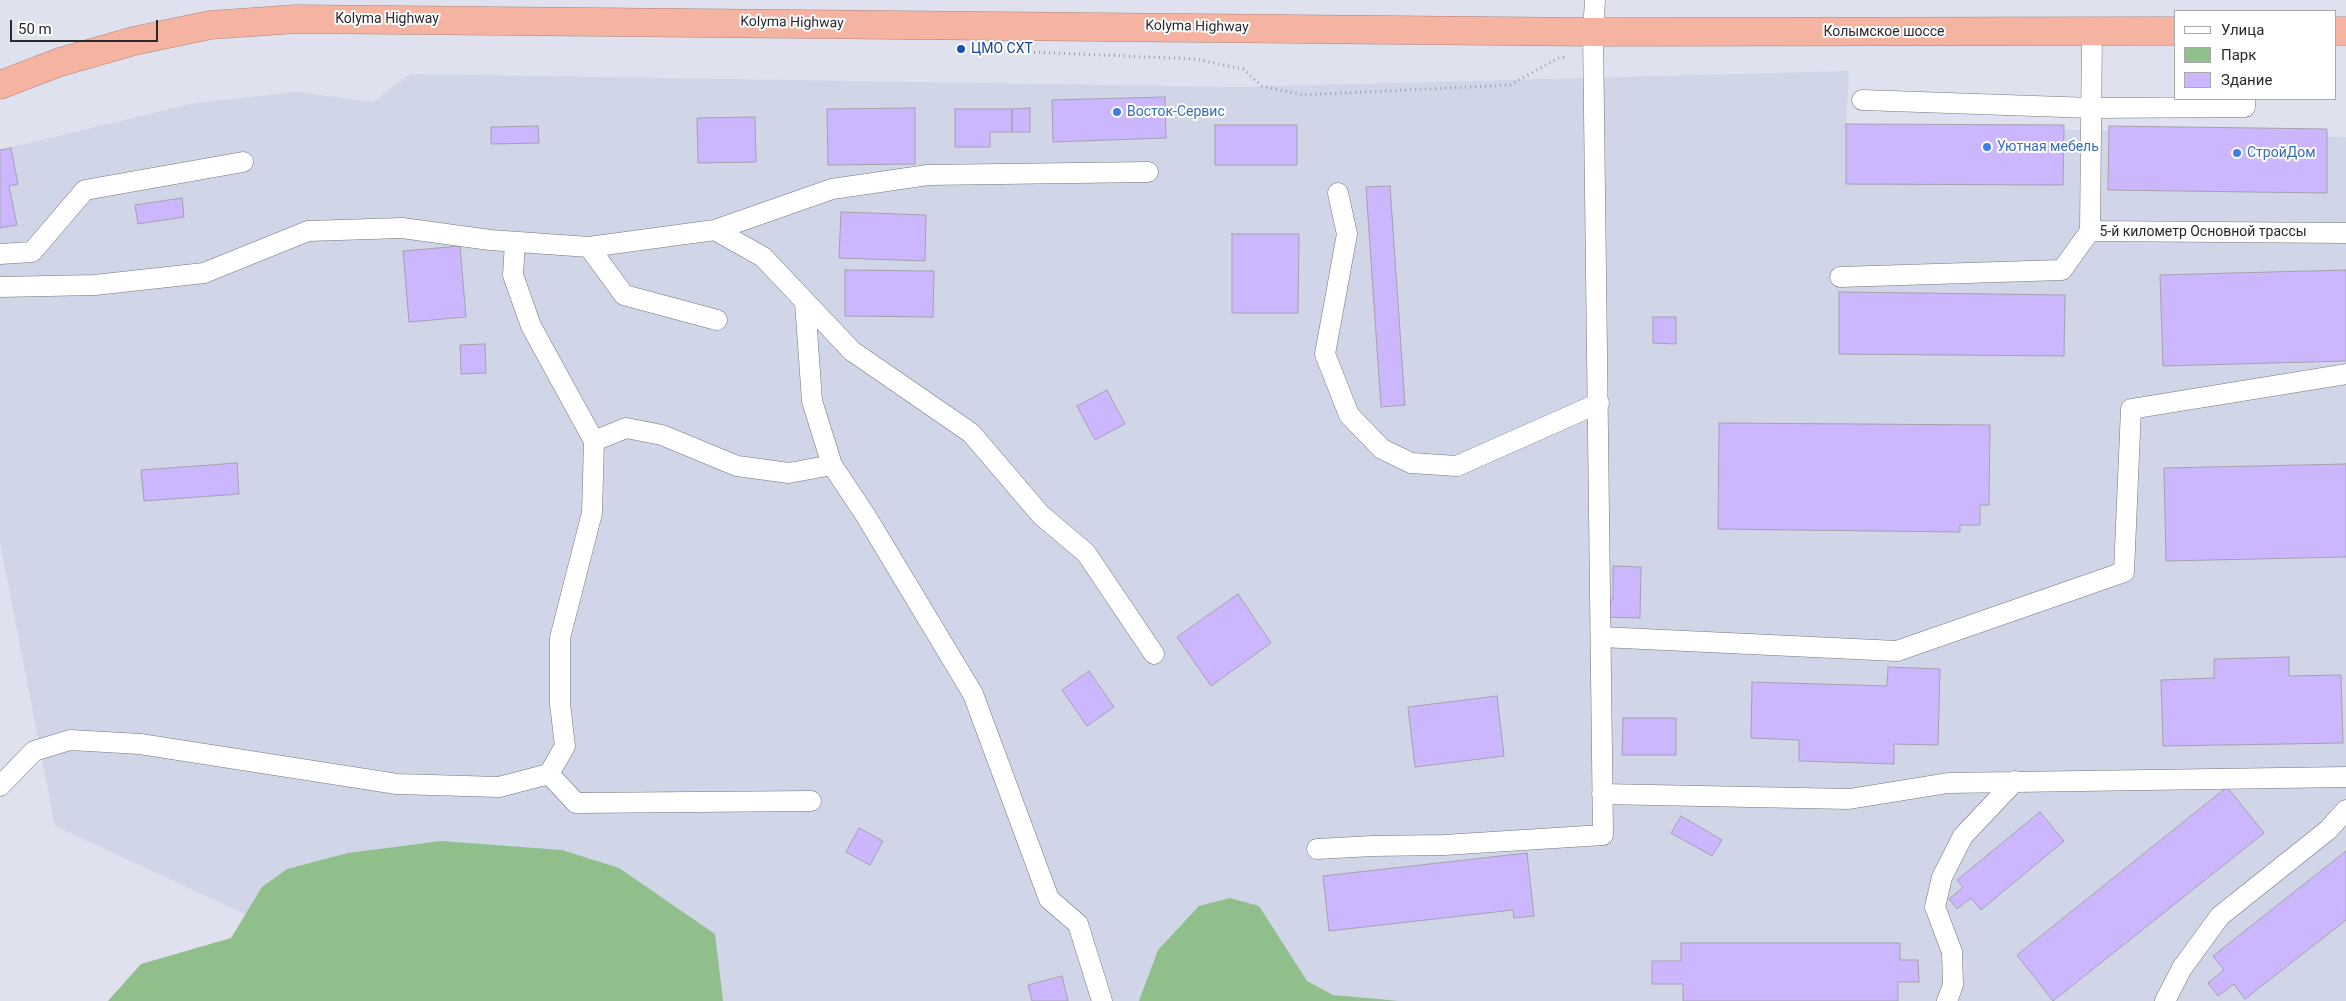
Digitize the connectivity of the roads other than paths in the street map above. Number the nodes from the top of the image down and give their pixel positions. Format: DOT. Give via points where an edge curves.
graph roads {
  1 [pos="1595,0"];
  2 [pos="2092,32"];
  3 [pos="2174,32"];
  4 [pos="1594,42"];
  5 [pos="0,85"];
  6 [pos="1862,100"];
  7 [pos="2246,100"];
  8 [pos="2092,108"];
  9 [pos="243,162"];
  10 [pos="1148,172"];
  11 [pos="1338,194"];
  12 [pos="716,230"];
  13 [pos="2090,231"];
  14 [pos="2346,233"];
  15 [pos="515,242"];
  16 [pos="589,247"];
  17 [pos="0,254"];
  18 [pos="1840,277"];
  19 [pos="0,287"];
  20 [pos="805,302"];
  21 [pos="717,320"];
  22 [pos="2346,374"];
  23 [pos="1599,404"];
  24 [pos="594,441"];
  25 [pos="832,465"];
  26 [pos="1601,637"];
  27 [pos="1154,654"];
  28 [pos="549,774"];
  29 [pos="2346,777"];
  30 [pos="2015,781"];
  31 [pos="0,786"];
  32 [pos="1602,794"];
  33 [pos="811,801"];
  34 [pos="2346,810"];
  35 [pos="1317,849"];
  36 [pos="1102,1001"];
  37 [pos="1947,1001"];
  38 [pos="2165,1001"];
  1 -- 4 [label="street"];
  2 -- 3 [label="highway, Колымское шоссе"];
  2 -- 4 [label="highway, Колымское шоссе"];
  2 -- 8 [label="street"];
  4 -- 5 [label="highway, Kolyma Highway" via="297,19 210,25 143,39 60,62"];
  4 -- 23 [label="street"];
  6 -- 8 [label="street"];
  7 -- 8 [label="street" via="2245,107"];
  8 -- 13 [label="street"];
  9 -- 17 [label="street" via="85,190 32,252"];
  10 -- 12 [label="street" via="928,175 832,190"];
  11 -- 23 [label="street" via="1347,234 1325,354 1349,415 1382,449 1411,463 1457,466"];
  12 -- 16 [label="street"];
  12 -- 20 [label="street" via="763,257"];
  13 -- 14 [label="street, 5-й километр Основной трассы"];
  13 -- 18 [label="street, 5-й километр Основной трассы" via="2062,270"];
  15 -- 16 [label="street"];
  15 -- 19 [label="street" via="402,228 308,231 204,273 95,285"];
  15 -- 24 [label="street" via="513,275 531,326"];
  16 -- 21 [label="street" via="624,295"];
  20 -- 25 [label="street" via="812,401"];
  20 -- 27 [label="street" via="852,351 971,433 1041,516 1086,553"];
  22 -- 26 [label="street" via="2131,409 2124,572 1897,651"];
  23 -- 26 [label="street"];
  24 -- 25 [label="street" via="626,428 662,435 738,466 789,473"];
  24 -- 28 [label="street" via="592,513 560,638 560,704 565,746"];
  25 -- 36 [label="street" via="973,694 1049,899 1078,924"];
  26 -- 32 [label="street"];
  28 -- 31 [label="street" via="499,787 397,784 140,744 70,740 34,751"];
  28 -- 33 [label="street" via="576,803"];
  29 -- 30 [label="street"];
  30 -- 32 [label="street" via="1948,782 1849,798"];
  30 -- 37 [label="street" via="1963,836 1942,877 1935,907 1952,952 1953,985"];
  32 -- 35 [label="street" via="1603,835"];
  34 -- 38 [label="street" via="2328,830 2220,916 2182,968"];
}
